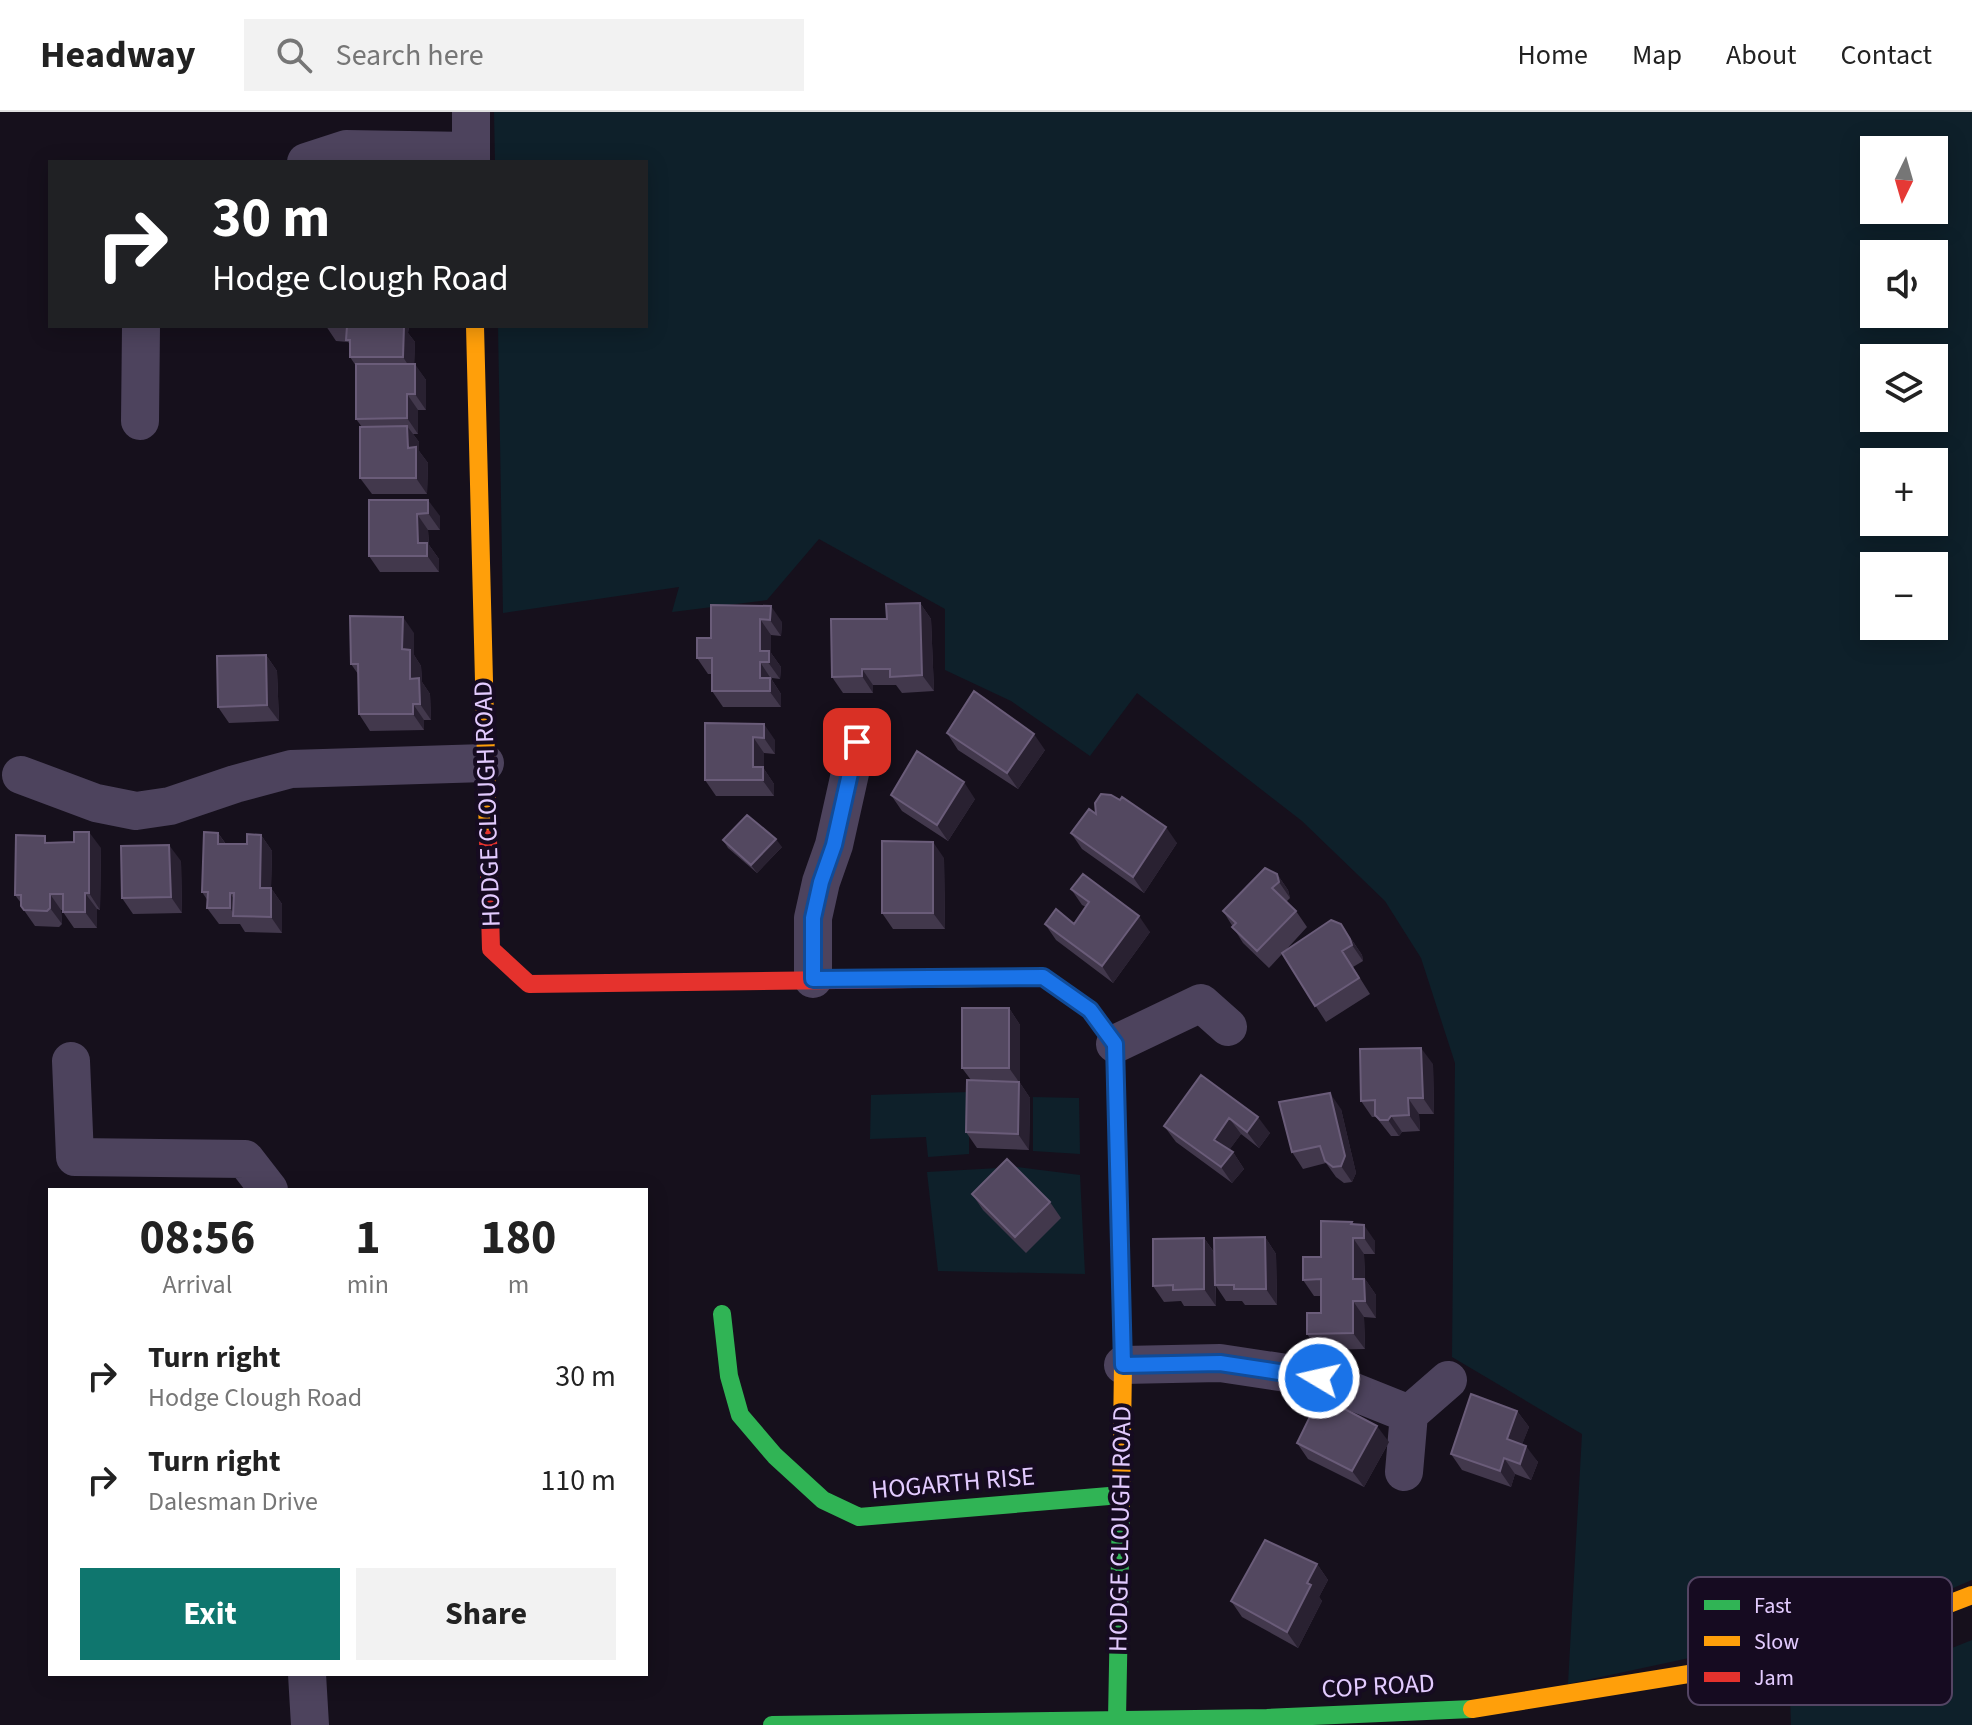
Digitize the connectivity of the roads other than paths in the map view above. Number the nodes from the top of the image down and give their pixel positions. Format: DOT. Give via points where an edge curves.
graph roads {
  1 [pos="471,112"];
  2 [pos="471,156"];
  3 [pos="312,160"];
  4 [pos="141,328"];
  5 [pos="475,328"];
  6 [pos="140,421"];
  7 [pos="857,742"];
  8 [pos="485,763"];
  9 [pos="21,775"];
  10 [pos="813,979"];
  11 [pos="1228,1027"];
  12 [pos="1115,1044"];
  13 [pos="71,1061"];
  14 [pos="267,1188"];
  15 [pos="722,1314"];
  16 [pos="1123,1365"];
  17 [pos="1448,1380"];
  18 [pos="1409,1414"];
  19 [pos="1404,1472"];
  20 [pos="1121,1495"];
  21 [pos="1972,1595"];
  22 [pos="1952,1603"];
  23 [pos="1688,1674"];
  24 [pos="307,1676"];
  25 [pos="1117,1719"];
  26 [pos="1267,1721"];
  27 [pos="310,1725"];
  28 [pos="772,1725"];
  1 -- 2 [label="street"];
  2 -- 3 [label="street" via="346,149"];
  4 -- 6 [label="street"];
  5 -- 8 [label="street, HODGE CLOUGH ROAD"];
  7 -- 10 [label="street" via="813,918"];
  8 -- 9 [label="street" via="291,769 170,806 136,811 96,803"];
  8 -- 10 [label="street, HODGE CLOUGH ROAD" via="491,949 529,984"];
  10 -- 12 [label="street, HODGE CLOUGH ROAD" via="1043,977 1090,1010"];
  11 -- 12 [label="street" via="1201,1003"];
  12 -- 16 [label="street, HODGE CLOUGH ROAD"];
  13 -- 14 [label="street" via="75,1157 245,1159"];
  15 -- 20 [label="street, HOGARTH RISE" via="740,1415 823,1500 859,1517"];
  16 -- 18 [label="street" via="1220,1363 1319,1378"];
  16 -- 20 [label="street, HODGE CLOUGH ROAD"];
  17 -- 18 [label="street"];
  18 -- 19 [label="street"];
  20 -- 25 [label="street, HODGE CLOUGH ROAD"];
  21 -- 22 [label="street, COP ROAD"];
  23 -- 26 [label="street, COP ROAD" via="1485,1708"];
  24 -- 27 [label="street"];
  25 -- 26 [label="street, COP ROAD"];
  25 -- 28 [label="street, COP ROAD"];
}
